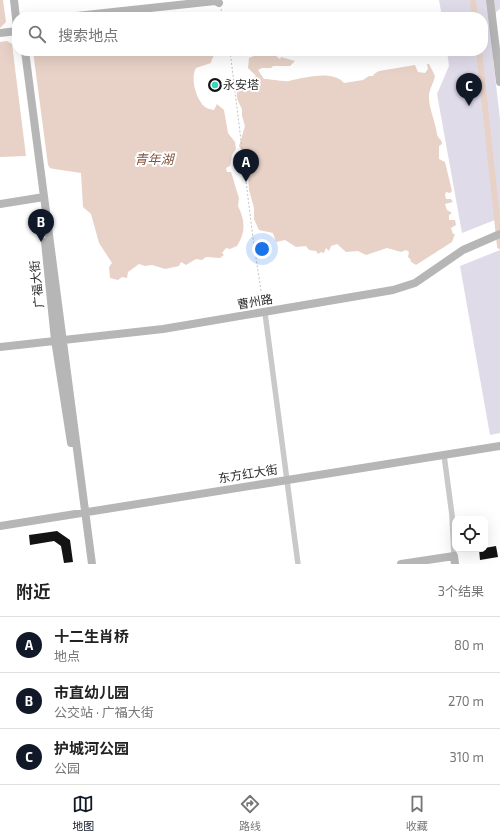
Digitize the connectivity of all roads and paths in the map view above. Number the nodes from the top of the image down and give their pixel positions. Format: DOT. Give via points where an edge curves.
graph roads {
  1 [pos="14,0"];
  2 [pos="19,0"];
  3 [pos="490,0"];
  4 [pos="219,3"];
  5 [pos="15,12"];
  6 [pos="20,12"];
  7 [pos="107,12"];
  8 [pos="222,12"];
  9 [pos="12,32"];
  10 [pos="0,33"];
  11 [pos="21,56"];
  12 [pos="26,56"];
  13 [pos="231,56"];
  14 [pos="500,82"];
  15 [pos="42,197"];
  16 [pos="0,204"];
  17 [pos="500,234"];
  18 [pos="265,313"];
  19 [pos="59,340"];
  20 [pos="0,346"];
  21 [pos="500,446"];
  22 [pos="444,455"];
  23 [pos="288,480"];
  24 [pos="86,512"];
  25 [pos="0,526"];
  26 [pos="454,560"];
  27 [pos="92,564"];
  28 [pos="298,564"];
  29 [pos="401,564"];
  1 -- 5 [label="main road"];
  2 -- 6 [label="main road"];
  3 -- 14 [label="main road"];
  4 -- 7 [label="main road" via="182,3"];
  4 -- 8 [label="path"];
  9 -- 10 [label="main road"];
  11 -- 15 [label="main road, 广福大街"];
  12 -- 15 [label="main road, 广福大街"];
  13 -- 18 [label="path"];
  15 -- 16 [label="main road"];
  15 -- 19 [label="main road, 广福大街"];
  17 -- 18 [label="main road, 曹州路" via="463,250 415,283 369,296"];
  18 -- 19 [label="main road, 曹州路" via="163,329"];
  18 -- 23 [label="street"];
  19 -- 20 [label="main road, 曹州路"];
  19 -- 24 [label="main road, 广福大街"];
  21 -- 22 [label="main road, 东方红大街"];
  22 -- 23 [label="main road, 东方红大街"];
  22 -- 26 [label="street" via="452,515"];
  23 -- 24 [label="main road, 东方红大街"];
  23 -- 28 [label="street"];
  24 -- 25 [label="main road, 东方红大街"];
  24 -- 27 [label="main road, 广福大街"];
  26 -- 29 [label="main road"];
}
